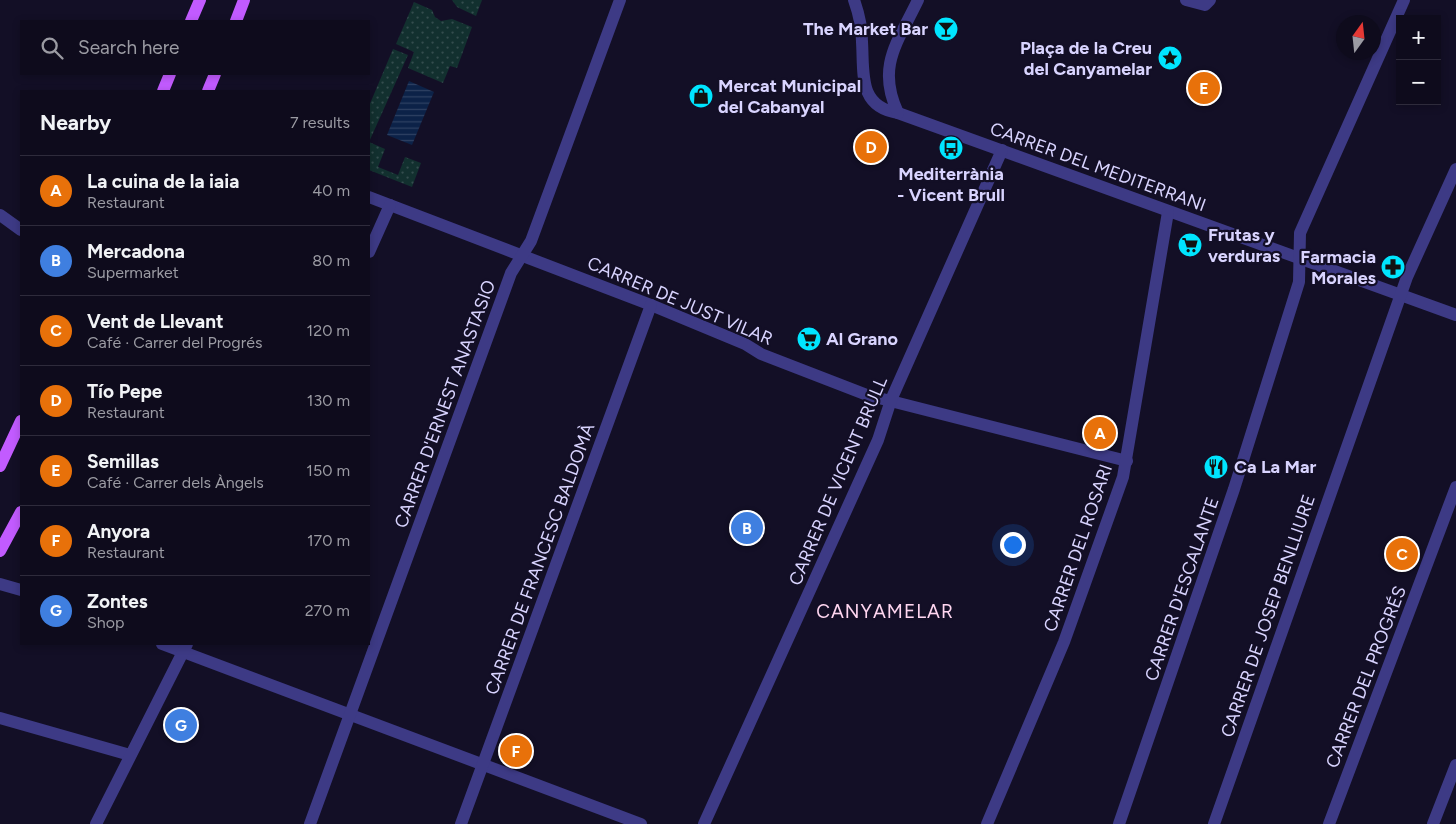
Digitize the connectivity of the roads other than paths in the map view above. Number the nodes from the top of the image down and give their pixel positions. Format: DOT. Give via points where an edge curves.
graph roads {
  1 [pos="200,0"];
  2 [pos="244,0"];
  3 [pos="620,0"];
  4 [pos="854,0"];
  5 [pos="918,0"];
  6 [pos="1186,0"];
  7 [pos="1404,0"];
  8 [pos="1207,3"];
  9 [pos="191,20"];
  10 [pos="236,20"];
  11 [pos="170,75"];
  12 [pos="215,75"];
  13 [pos="163,90"];
  14 [pos="208,90"];
  15 [pos="898,113"];
  16 [pos="1002,150"];
  17 [pos="1456,169"];
  18 [pos="370,196"];
  19 [pos="390,205"];
  20 [pos="1168,212"];
  21 [pos="0,215"];
  22 [pos="20,229"];
  23 [pos="370,250"];
  24 [pos="521,255"];
  25 [pos="1298,258"];
  26 [pos="1401,295"];
  27 [pos="651,305"];
  28 [pos="1456,315"];
  29 [pos="891,400"];
  30 [pos="20,423"];
  31 [pos="1127,461"];
  32 [pos="0,466"];
  33 [pos="1456,487"];
  34 [pos="20,514"];
  35 [pos="0,551"];
  36 [pos="0,584"];
  37 [pos="20,590"];
  38 [pos="168,645"];
  39 [pos="185,648"];
  40 [pos="351,714"];
  41 [pos="0,718"];
  42 [pos="130,755"];
  43 [pos="483,765"];
  44 [pos="1456,765"];
  45 [pos="96,824"];
  46 [pos="310,824"];
  47 [pos="461,824"];
  48 [pos="641,824"];
  49 [pos="704,824"];
  50 [pos="987,824"];
  51 [pos="1119,824"];
  52 [pos="1214,824"];
  53 [pos="1329,824"];
  54 [pos="1433,824"];
  1 -- 9 [label="main road"];
  2 -- 10 [label="main road"];
  3 -- 24 [label="street, CARRER D'ERNEST ANASTASIO" via="531,240"];
  4 -- 15 [label="street, CARRER DEL MEDITERRANI" via="860,24 866,91 874,104"];
  5 -- 15 [label="street" via="887,69 888,86"];
  6 -- 8 [label="street"];
  7 -- 25 [label="street, CARRER D'ESCALANTE" via="1300,233"];
  11 -- 13 [label="main road"];
  12 -- 14 [label="main road"];
  15 -- 16 [label="street, CARRER DEL MEDITERRANI"];
  16 -- 20 [label="street, CARRER DEL MEDITERRANI"];
  16 -- 29 [label="street, CARRER DE VICENT BRULL"];
  17 -- 26 [label="street, CARRER DE JOSEP BENLLIURE"];
  18 -- 19 [label="street, CARRER DE JUST VILAR"];
  19 -- 23 [label="street"];
  19 -- 24 [label="street, CARRER DE JUST VILAR"];
  20 -- 25 [label="street, CARRER DEL MEDITERRANI"];
  20 -- 31 [label="street, CARRER DEL ROSARI"];
  21 -- 22 [label="street"];
  24 -- 27 [label="street, CARRER DE JUST VILAR"];
  24 -- 40 [label="street, CARRER D'ERNEST ANASTASIO" via="511,273"];
  25 -- 26 [label="street, CARRER DEL MEDITERRANI"];
  25 -- 51 [label="street, CARRER D'ESCALANTE" via="1299,282 1237,479"];
  26 -- 28 [label="street, CARRER DEL MEDITERRANI"];
  26 -- 52 [label="street, CARRER DE JOSEP BENLLIURE"];
  27 -- 29 [label="street, CARRER DE JUST VILAR" via="867,396"];
  27 -- 43 [label="street, CARRER DE FRANCESC BALDOMÀ"];
  29 -- 31 [label="street, CARRER DE JUST VILAR"];
  29 -- 49 [label="street, CARRER DE VICENT BRULL" via="878,440"];
  30 -- 32 [label="main road"];
  31 -- 50 [label="street, CARRER DEL ROSARI" via="1064,642"];
  33 -- 53 [label="street, CARRER DEL PROGRÉS"];
  34 -- 35 [label="main road"];
  36 -- 37 [label="street"];
  38 -- 39 [label="street"];
  39 -- 40 [label="street"];
  39 -- 42 [label="street"];
  40 -- 43 [label="street"];
  40 -- 46 [label="street, CARRER D'ERNEST ANASTASIO"];
  41 -- 42 [label="street"];
  42 -- 45 [label="street"];
  43 -- 47 [label="street, CARRER DE FRANCESC BALDOMÀ"];
  43 -- 48 [label="street"];
  44 -- 54 [label="street"];
}
